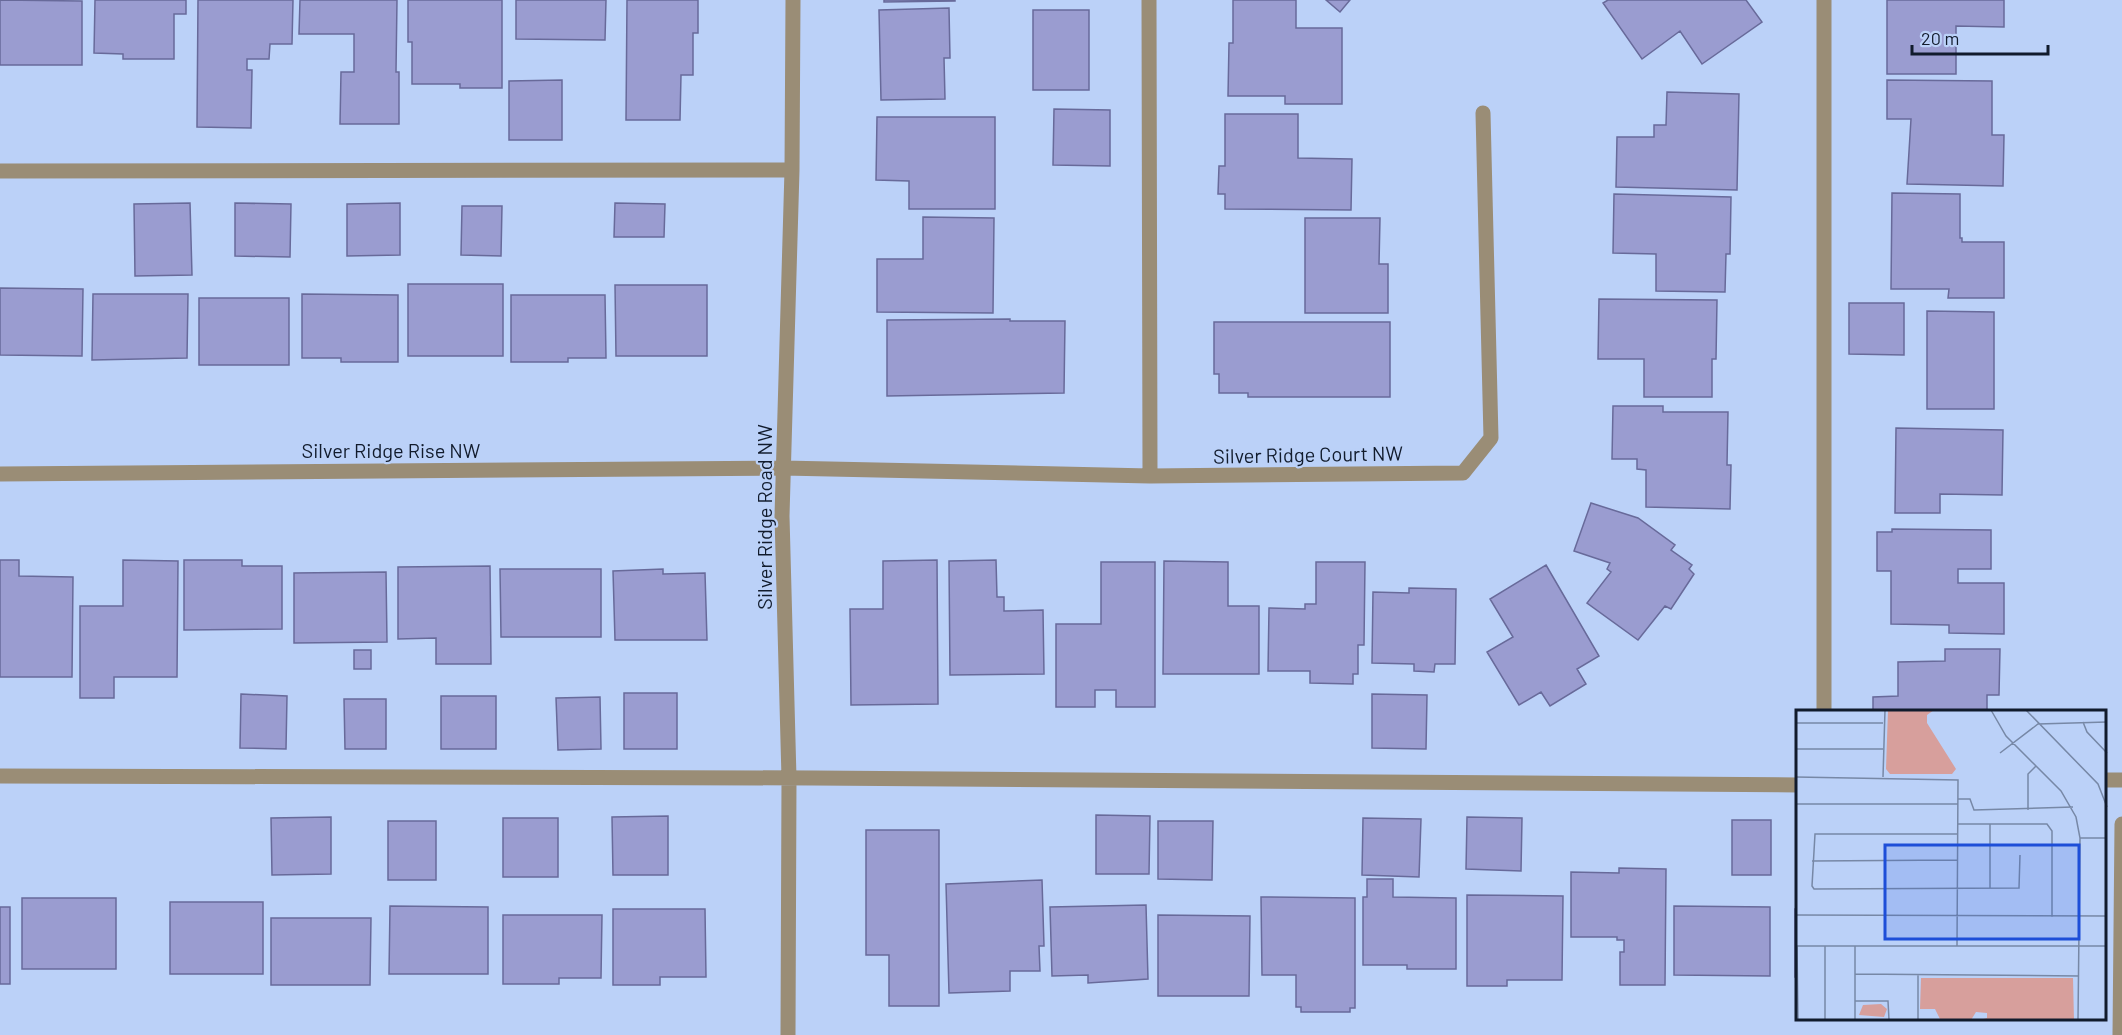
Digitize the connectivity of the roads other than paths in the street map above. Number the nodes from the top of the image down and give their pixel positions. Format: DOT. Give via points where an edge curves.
graph roads {
  1 [pos="793,0"];
  2 [pos="1149,0"];
  3 [pos="1824,0"];
  4 [pos="1483,112"];
  5 [pos="792,170"];
  6 [pos="0,171"];
  7 [pos="783,468"];
  8 [pos="0,474"];
  9 [pos="1150,476"];
  10 [pos="1824,710"];
  11 [pos="0,776"];
  12 [pos="789,778"];
  13 [pos="1796,785"];
  14 [pos="2122,824"];
  15 [pos="788,1035"];
  16 [pos="2120,1035"];
  1 -- 5 [label="street, Silver Ridge Road NW"];
  2 -- 9 [label="street"];
  3 -- 10 [label="street"];
  4 -- 9 [label="street, Silver Ridge Court NW" via="1491,438 1463,473"];
  5 -- 6 [label="street"];
  5 -- 7 [label="street, Silver Ridge Road NW"];
  7 -- 8 [label="street, Silver Ridge Rise NW"];
  7 -- 9 [label="street, Silver Ridge Court NW"];
  7 -- 12 [label="street, Silver Ridge Road NW"];
  11 -- 12 [label="street"];
  12 -- 13 [label="street"];
  12 -- 15 [label="street, Silver Ridge Road NW"];
  14 -- 16 [label="street"];
}
